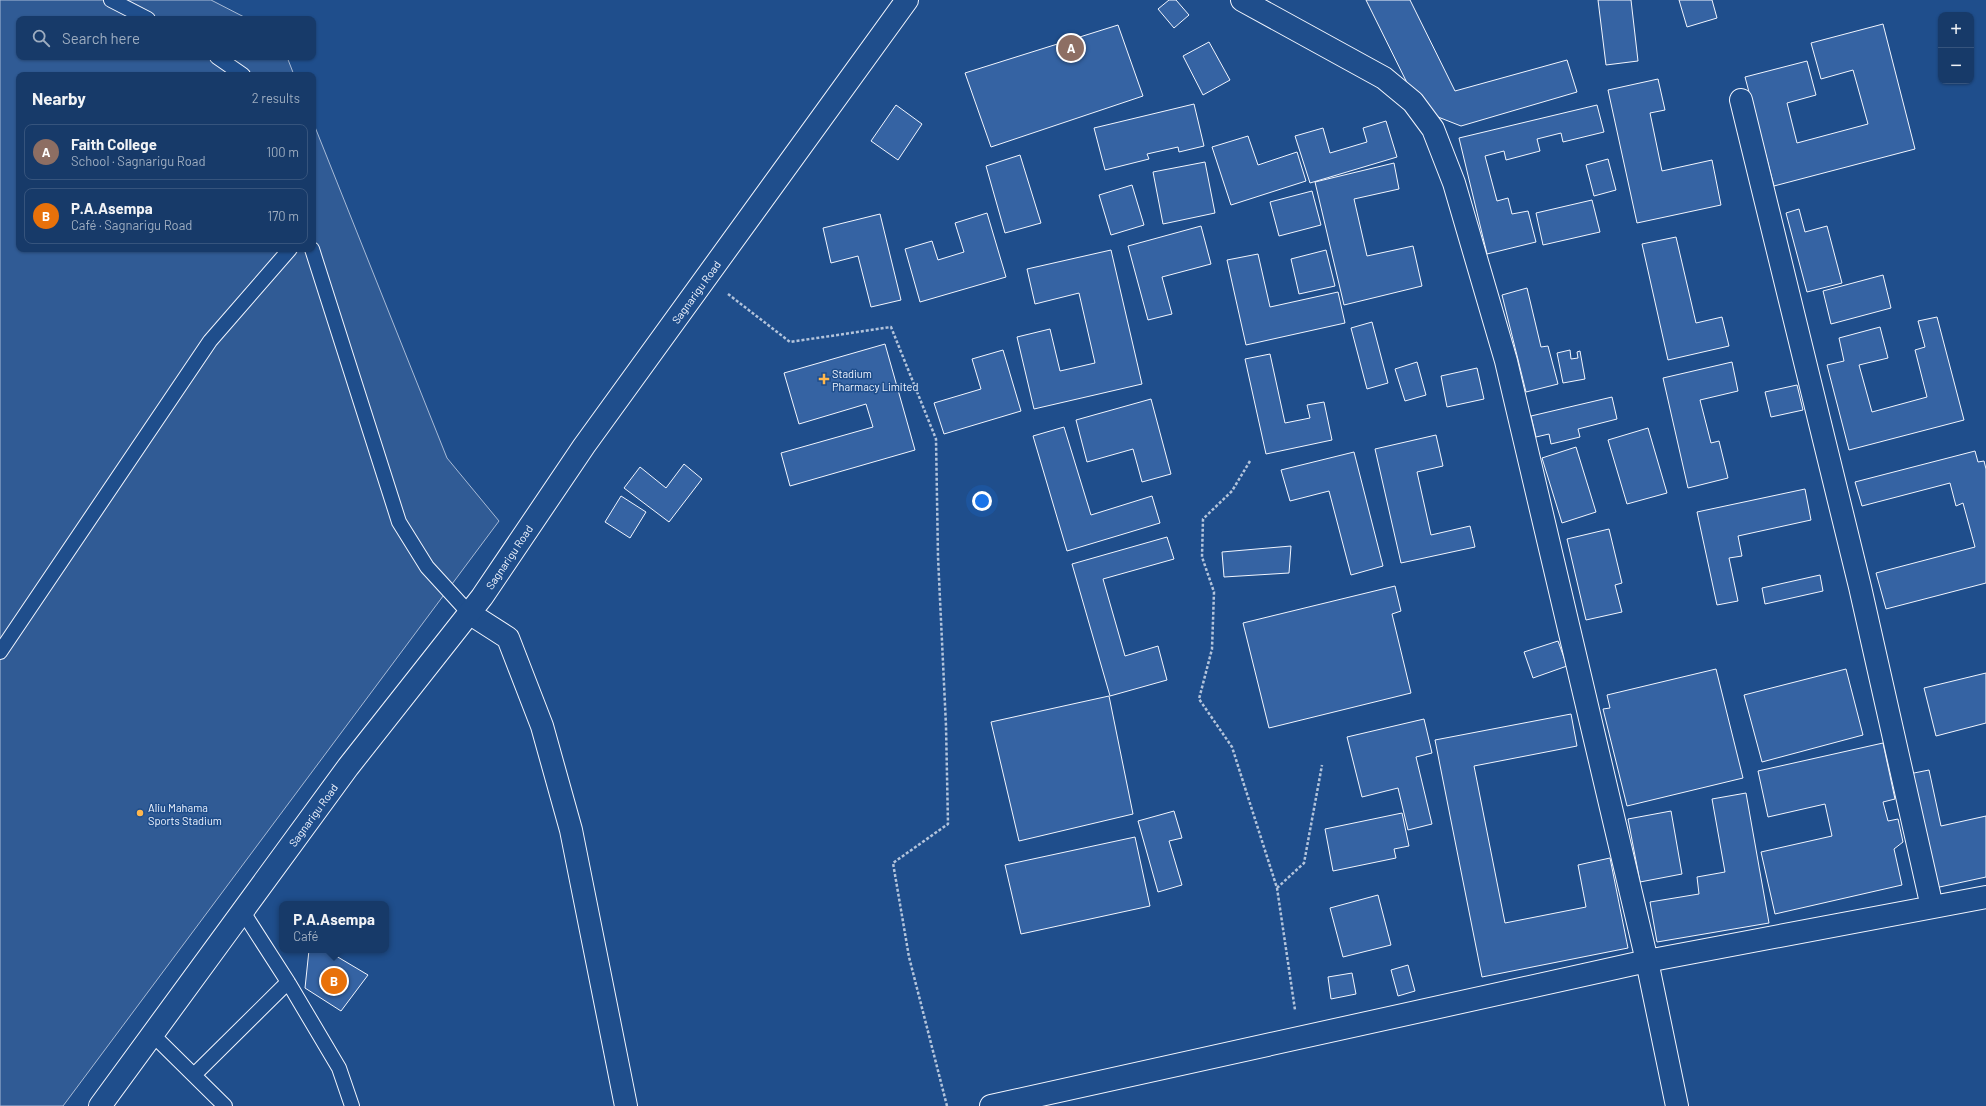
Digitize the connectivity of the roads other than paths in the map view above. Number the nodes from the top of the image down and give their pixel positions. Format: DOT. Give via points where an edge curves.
graph roads {
  1 [pos="111,0"];
  2 [pos="907,0"];
  3 [pos="1242,0"];
  4 [pos="142,16"];
  5 [pos="221,60"];
  6 [pos="238,72"];
  7 [pos="1741,100"];
  8 [pos="287,252"];
  9 [pos="313,252"];
  10 [pos="469,613"];
  11 [pos="0,652"];
  12 [pos="1986,896"];
  13 [pos="1932,907"];
  14 [pos="243,912"];
  15 [pos="1647,961"];
  16 [pos="288,982"];
  17 [pos="153,1035"];
  18 [pos="194,1076"];
  19 [pos="100,1106"];
  20 [pos="225,1106"];
  21 [pos="352,1106"];
  22 [pos="626,1106"];
  23 [pos="991,1106"];
  24 [pos="1677,1106"];
  1 -- 4 [label="lane"];
  2 -- 10 [label="street, Sagnarigu Road" via="584,446"];
  3 -- 15 [label="street" via="1384,78 1413,102 1433,129 1454,183 1506,361"];
  5 -- 6 [label="lane"];
  7 -- 13 [label="street" via="1860,587"];
  8 -- 11 [label="lane" via="210,341"];
  9 -- 10 [label="lane" via="399,522 427,567"];
  10 -- 14 [label="street, Sagnarigu Road" via="348,767"];
  10 -- 22 [label="street" via="508,638 542,726 571,830"];
  12 -- 13 [label="street"];
  13 -- 15 [label="street"];
  14 -- 16 [label="lane"];
  14 -- 17 [label="street, Sagnarigu Road"];
  15 -- 23 [label="street"];
  15 -- 24 [label="street"];
  16 -- 18 [label="lane"];
  16 -- 21 [label="lane" via="339,1068"];
  17 -- 18 [label="lane"];
  17 -- 19 [label="street, Sagnarigu Road"];
  18 -- 20 [label="lane"];
}
